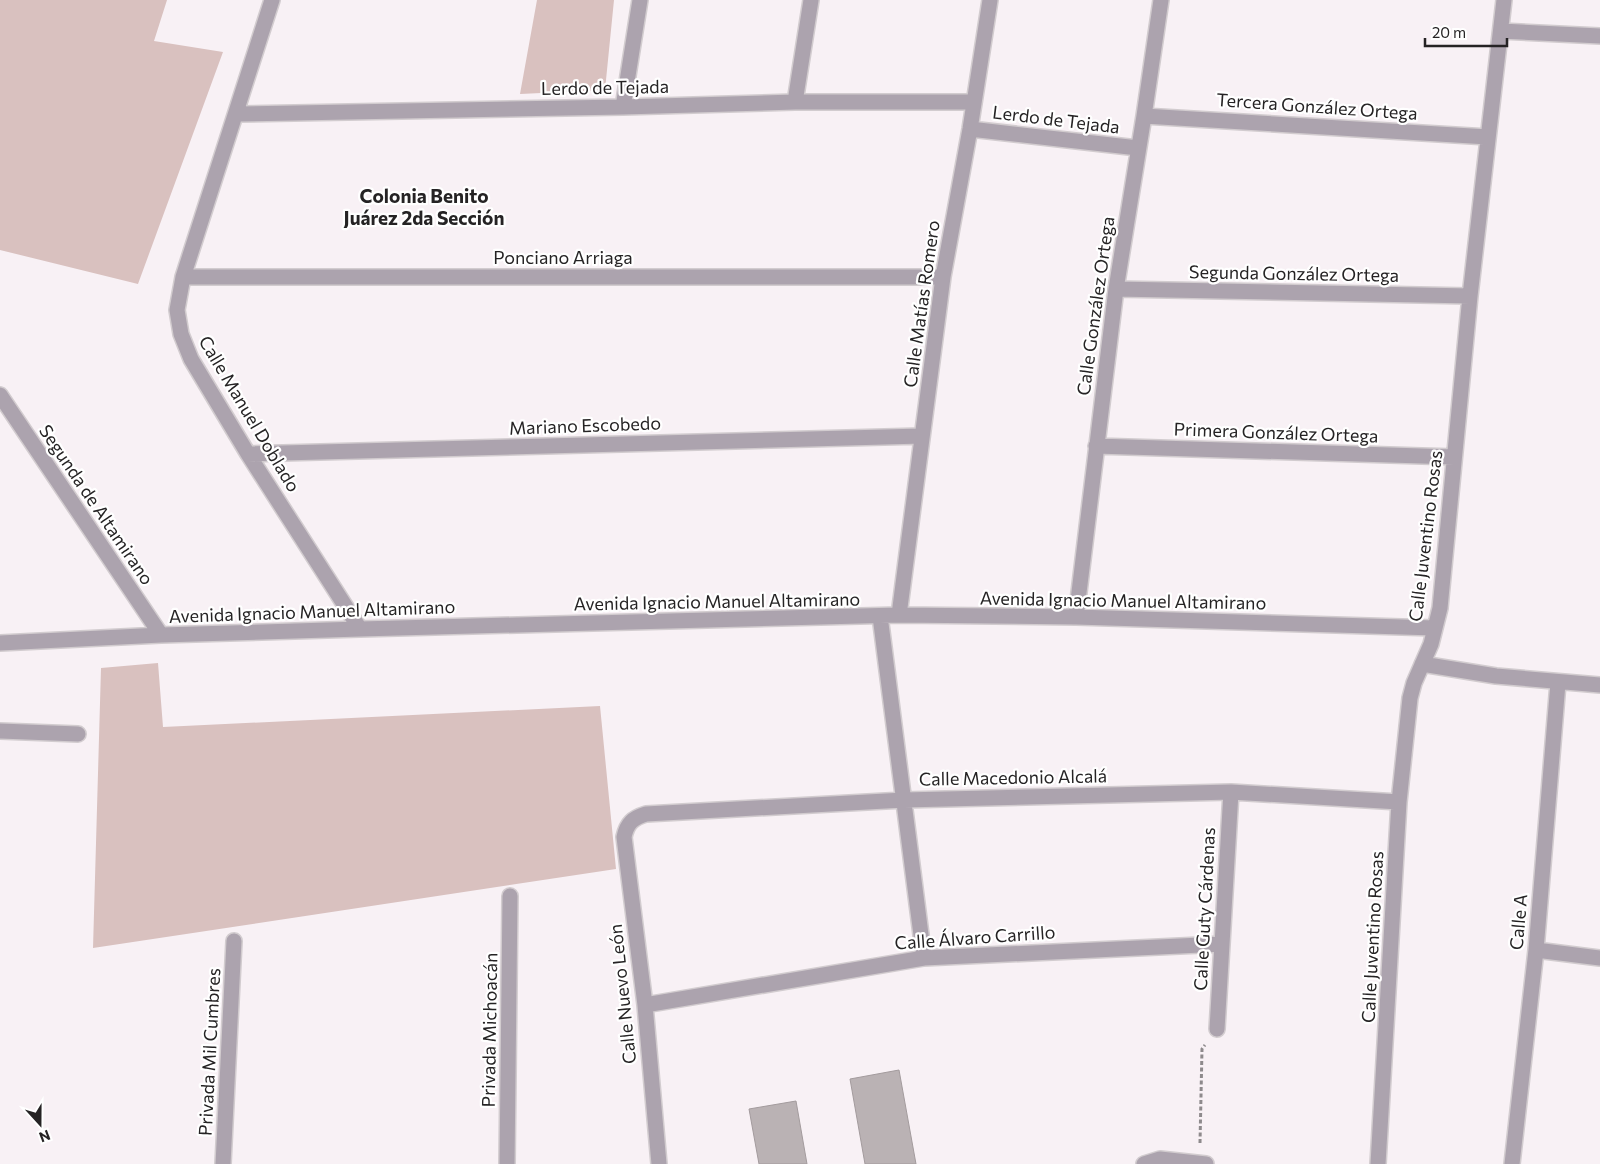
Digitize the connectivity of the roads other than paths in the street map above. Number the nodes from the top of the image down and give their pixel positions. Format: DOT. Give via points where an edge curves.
graph roads {
  1 [pos="272,0"];
  2 [pos="640,0"];
  3 [pos="811,0"];
  4 [pos="990,0"];
  5 [pos="1161,0"];
  6 [pos="1504,0"];
  7 [pos="1501,31"];
  8 [pos="1600,36"];
  9 [pos="796,102"];
  10 [pos="973,102"];
  11 [pos="623,107"];
  12 [pos="237,114"];
  13 [pos="1144,116"];
  14 [pos="970,128"];
  15 [pos="1488,137"];
  16 [pos="1138,148"];
  17 [pos="183,277"];
  18 [pos="943,277"];
  19 [pos="1116,289"];
  20 [pos="1470,296"];
  21 [pos="0,395"];
  22 [pos="922,436"];
  23 [pos="1096,446"];
  24 [pos="248,454"];
  25 [pos="1454,457"];
  26 [pos="880,616"];
  27 [pos="899,616"];
  28 [pos="1076,618"];
  29 [pos="1435,628"];
  30 [pos="360,629"];
  31 [pos="161,635"];
  32 [pos="0,643"];
  33 [pos="1422,664"];
  34 [pos="1558,682"];
  35 [pos="1600,686"];
  36 [pos="0,731"];
  37 [pos="78,734"];
  38 [pos="1231,792"];
  39 [pos="904,800"];
  40 [pos="1399,802"];
  41 [pos="630,822"];
  42 [pos="510,896"];
  43 [pos="234,941"];
  44 [pos="1222,944"];
  45 [pos="1536,950"];
  46 [pos="924,958"];
  47 [pos="1600,958"];
  48 [pos="645,1005"];
  49 [pos="1217,1029"];
  50 [pos="1145,1163"];
  51 [pos="223,1164"];
  52 [pos="507,1164"];
  53 [pos="659,1164"];
  54 [pos="1203,1164"];
  55 [pos="1378,1164"];
  56 [pos="1512,1164"];
  1 -- 12 [label="street, Calle Manuel Doblado"];
  2 -- 11 [label="street"];
  3 -- 9 [label="street"];
  4 -- 10 [label="street, Calle Matías Romero"];
  5 -- 13 [label="street, Calle González Ortega"];
  6 -- 7 [label="street, Calle Juventino Rosas"];
  7 -- 8 [label="street"];
  7 -- 15 [label="street, Calle Juventino Rosas"];
  9 -- 10 [label="street, Lerdo de Tejada"];
  9 -- 11 [label="street, Lerdo de Tejada"];
  10 -- 14 [label="street, Calle Matías Romero"];
  11 -- 12 [label="street, Lerdo de Tejada"];
  12 -- 17 [label="street, Calle Manuel Doblado"];
  13 -- 15 [label="street, Tercera González Ortega"];
  13 -- 16 [label="street, Calle González Ortega"];
  14 -- 16 [label="street, Lerdo de Tejada"];
  14 -- 18 [label="street, Calle Matías Romero"];
  15 -- 20 [label="street, Calle Juventino Rosas"];
  16 -- 19 [label="street, Calle González Ortega"];
  17 -- 18 [label="street, Ponciano Arriaga"];
  17 -- 24 [label="street, Calle Manuel Doblado" via="177,310 181,334 191,359"];
  18 -- 22 [label="street, Calle Matías Romero"];
  19 -- 20 [label="street, Segunda González Ortega"];
  19 -- 23 [label="street, Calle González Ortega"];
  20 -- 25 [label="street, Calle Juventino Rosas"];
  21 -- 31 [label="street, Segunda de Altamirano"];
  22 -- 24 [label="street, Mariano Escobedo"];
  22 -- 27 [label="street, Calle Matías Romero"];
  23 -- 25 [label="street, Primera González Ortega"];
  23 -- 28 [label="street, Calle González Ortega"];
  24 -- 30 [label="street, Calle Manuel Doblado"];
  25 -- 29 [label="street, Calle Juventino Rosas" via="1440,608"];
  26 -- 27 [label="street, Avenida Ignacio Manuel Altamirano"];
  26 -- 30 [label="street, Avenida Ignacio Manuel Altamirano"];
  26 -- 39 [label="street"];
  27 -- 28 [label="street, Avenida Ignacio Manuel Altamirano"];
  28 -- 29 [label="street, Avenida Ignacio Manuel Altamirano"];
  29 -- 33 [label="street, Calle Juventino Rosas"];
  30 -- 31 [label="street, Avenida Ignacio Manuel Altamirano"];
  31 -- 32 [label="street, Avenida Ignacio Manuel Altamirano"];
  33 -- 34 [label="street"];
  33 -- 40 [label="street, Calle Juventino Rosas" via="1410,698"];
  34 -- 35 [label="street"];
  34 -- 45 [label="street, Calle A"];
  36 -- 37 [label="street"];
  38 -- 39 [label="street, Calle Macedonio Alcalá"];
  38 -- 40 [label="street, Calle Macedonio Alcalá"];
  38 -- 44 [label="street, Calle Guty Cárdenas"];
  39 -- 41 [label="street, Calle Macedonio Alcalá" via="646,814"];
  39 -- 46 [label="street"];
  40 -- 55 [label="street, Calle Juventino Rosas"];
  41 -- 48 [label="street, Calle Nuevo León" via="624,837"];
  42 -- 52 [label="street, Privada Michoacán"];
  43 -- 51 [label="street, Privada Mil Cumbres"];
  44 -- 46 [label="street, Calle Álvaro Carrillo"];
  44 -- 49 [label="street, Calle Guty Cárdenas"];
  45 -- 47 [label="street"];
  45 -- 56 [label="street, Calle A"];
  46 -- 48 [label="street, Calle Álvaro Carrillo"];
  48 -- 53 [label="street, Calle Nuevo León"];
  50 -- 54 [label="street" via="1160,1159"];
}
